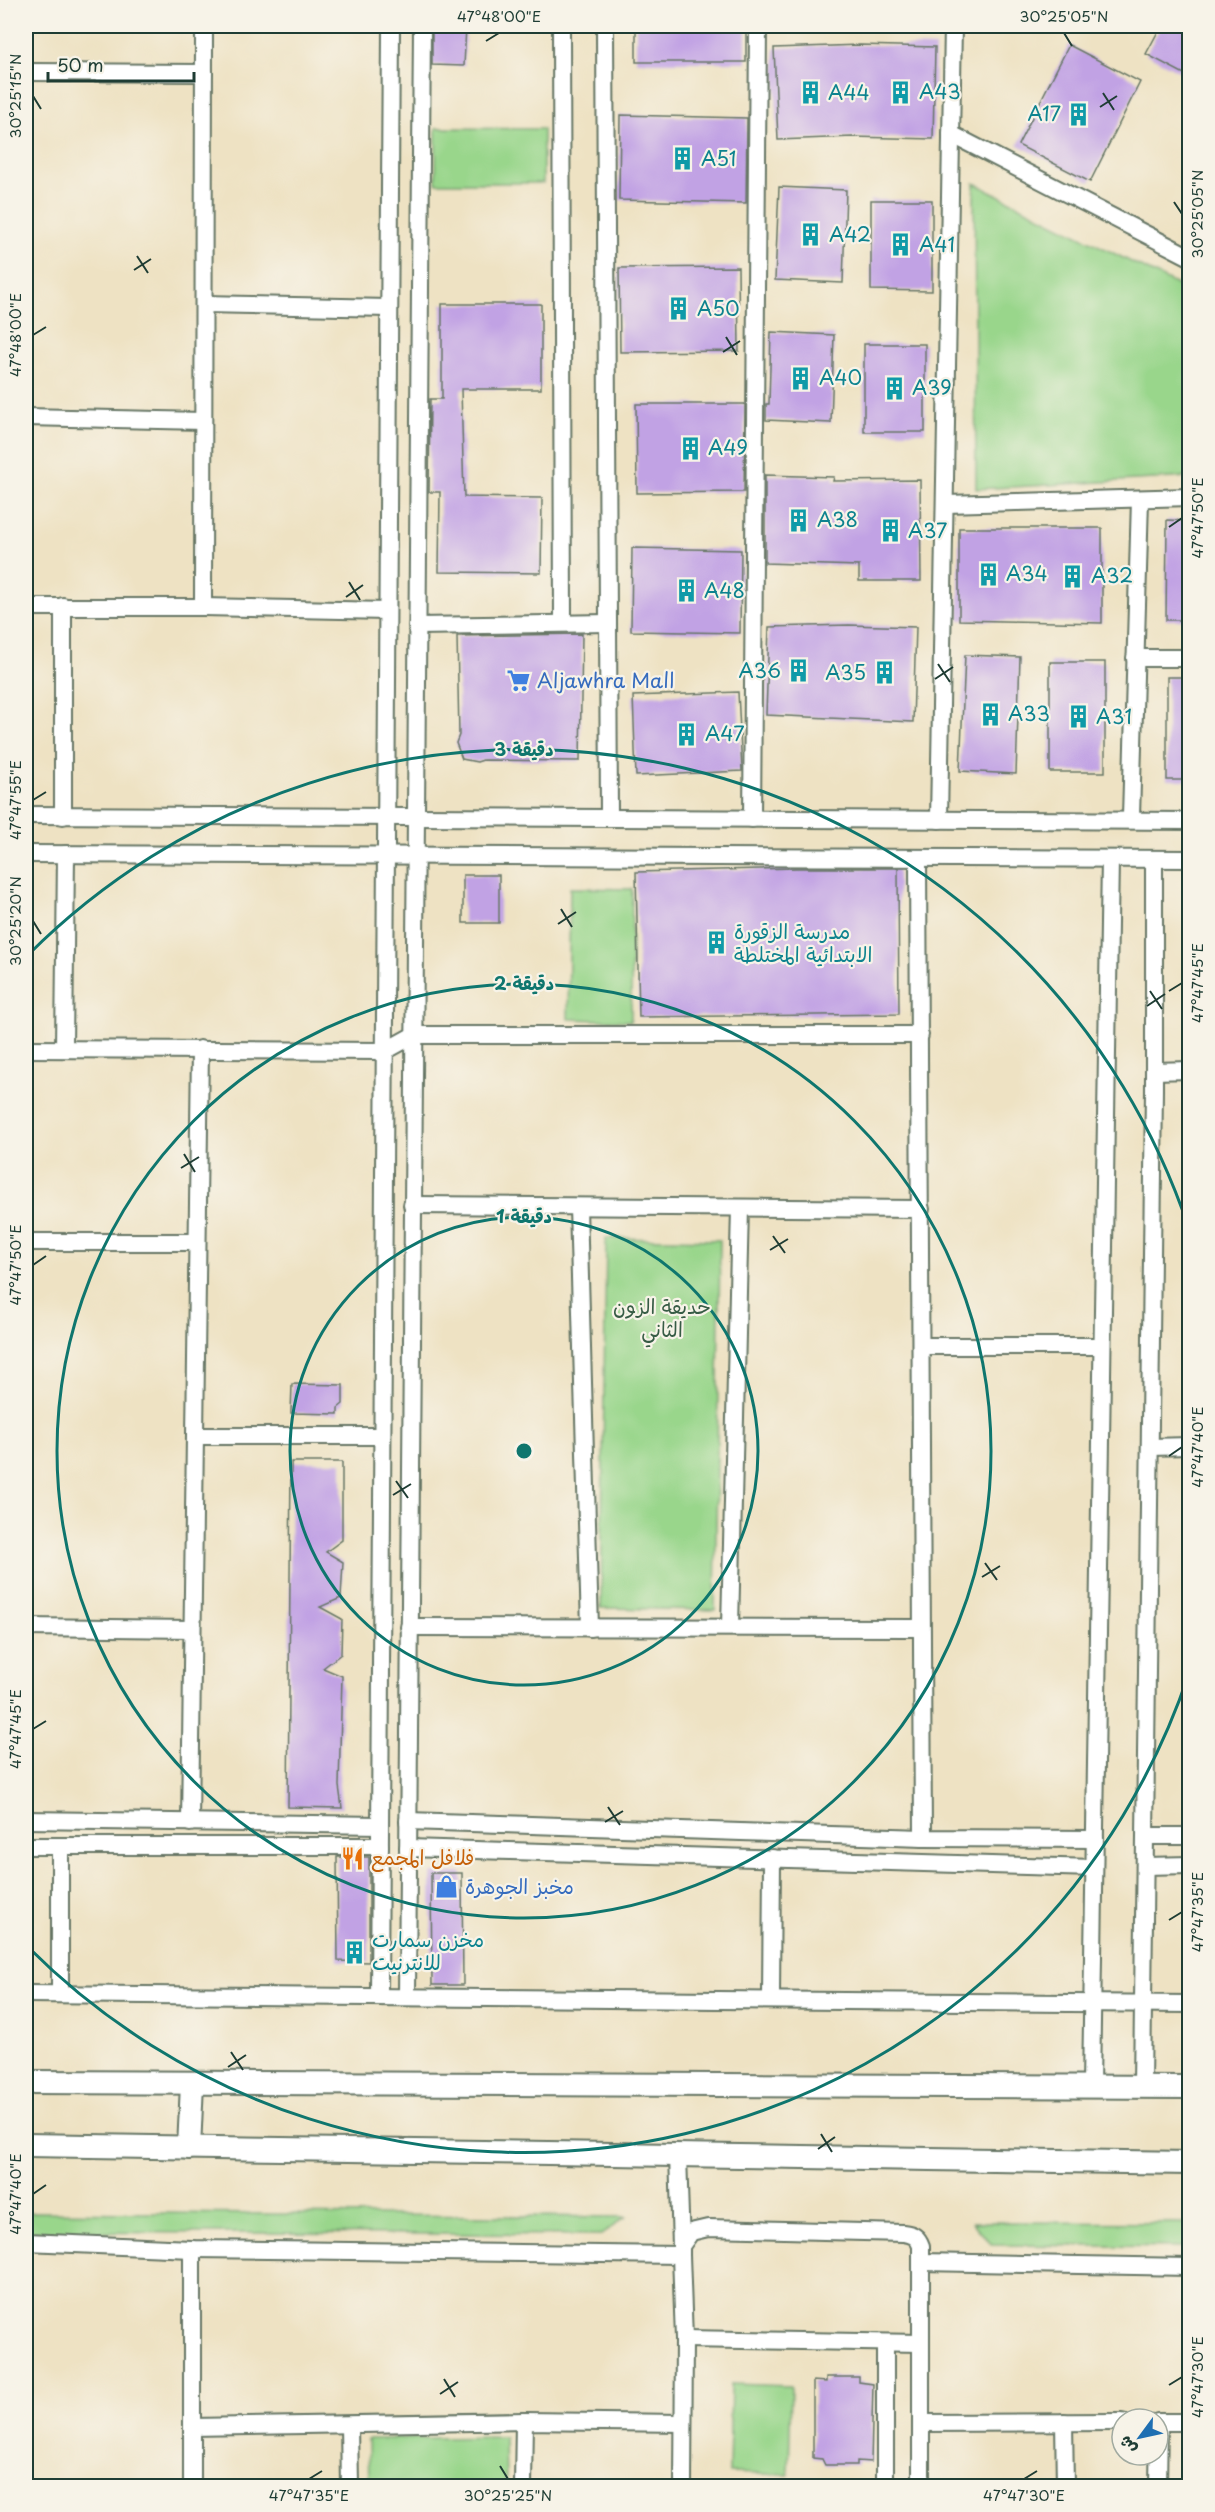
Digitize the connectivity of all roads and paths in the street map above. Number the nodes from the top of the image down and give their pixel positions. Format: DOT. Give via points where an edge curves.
graph roads {
  1 [pos="204,26"];
  2 [pos="391,26"];
  3 [pos="422,26"];
  4 [pos="561,26"];
  5 [pos="605,26"];
  6 [pos="758,26"];
  7 [pos="954,26"];
  8 [pos="26,72"];
  9 [pos="204,73"];
  10 [pos="951,134"];
  11 [pos="1190,257"];
  12 [pos="204,304"];
  13 [pos="389,308"];
  14 [pos="26,417"];
  15 [pos="203,421"];
  16 [pos="1190,497"];
  17 [pos="1140,499"];
  18 [pos="946,504"];
  19 [pos="63,606"];
  20 [pos="26,607"];
  21 [pos="203,607"];
  22 [pos="387,611"];
  23 [pos="563,623"];
  24 [pos="608,623"];
  25 [pos="417,626"];
  26 [pos="1135,658"];
  27 [pos="1190,658"];
  28 [pos="26,815"];
  29 [pos="63,816"];
  30 [pos="386,817"];
  31 [pos="1131,817"];
  32 [pos="416,818"];
  33 [pos="609,818"];
  34 [pos="752,819"];
  35 [pos="939,820"];
  36 [pos="1190,821"];
  37 [pos="26,854"];
  38 [pos="66,854"];
  39 [pos="386,856"];
  40 [pos="415,856"];
  41 [pos="918,858"];
  42 [pos="1110,859"];
  43 [pos="1154,859"];
  44 [pos="1190,859"];
  45 [pos="414,1035"];
  46 [pos="920,1035"];
  47 [pos="26,1049"];
  48 [pos="64,1049"];
  49 [pos="200,1049"];
  50 [pos="385,1051"];
  51 [pos="1190,1070"];
  52 [pos="1154,1071"];
  53 [pos="412,1205"];
  54 [pos="578,1207"];
  55 [pos="740,1208"];
  56 [pos="921,1209"];
  57 [pos="26,1242"];
  58 [pos="197,1242"];
  59 [pos="921,1346"];
  60 [pos="1102,1346"];
  61 [pos="195,1436"];
  62 [pos="382,1436"];
  63 [pos="1190,1446"];
  64 [pos="1150,1447"];
  65 [pos="26,1627"];
  66 [pos="409,1627"];
  67 [pos="730,1627"];
  68 [pos="590,1628"];
  69 [pos="921,1628"];
  70 [pos="192,1629"];
  71 [pos="26,1820"];
  72 [pos="189,1822"];
  73 [pos="380,1836"];
  74 [pos="408,1836"];
  75 [pos="1146,1836"];
  76 [pos="1190,1836"];
  77 [pos="922,1838"];
  78 [pos="1095,1839"];
  79 [pos="26,1846"];
  80 [pos="60,1847"];
  81 [pos="772,1858"];
  82 [pos="1190,1865"];
  83 [pos="1145,1866"];
  84 [pos="1094,1868"];
  85 [pos="26,1994"];
  86 [pos="60,1994"];
  87 [pos="378,1996"];
  88 [pos="406,1997"];
  89 [pos="771,1999"];
  90 [pos="1092,2003"];
  91 [pos="1144,2004"];
  92 [pos="1190,2004"];
  93 [pos="26,2082"];
  94 [pos="192,2084"];
  95 [pos="1091,2086"];
  96 [pos="1142,2086"];
  97 [pos="1190,2086"];
  98 [pos="26,2145"];
  99 [pos="189,2148"];
  100 [pos="678,2155"];
  101 [pos="1190,2163"];
  102 [pos="26,2242"];
  103 [pos="192,2249"];
  104 [pos="681,2251"];
  105 [pos="921,2262"];
  106 [pos="1190,2267"];
  107 [pos="684,2339"];
  108 [pos="921,2343"];
  109 [pos="885,2344"];
  110 [pos="524,2421"];
  111 [pos="683,2422"];
  112 [pos="1064,2422"];
  113 [pos="1110,2422"];
  114 [pos="1170,2422"];
  115 [pos="1190,2422"];
  116 [pos="921,2423"];
  117 [pos="349,2425"];
  118 [pos="192,2427"];
  119 [pos="1158,2467"];
  120 [pos="192,2487"];
  121 [pos="350,2487"];
  122 [pos="523,2487"];
  123 [pos="683,2487"];
  124 [pos="885,2487"];
  125 [pos="921,2487"];
  126 [pos="1065,2487"];
  127 [pos="1158,2487"];
  1 -- 9 [label="street"];
  2 -- 13 [label="street"];
  3 -- 25 [label="street"];
  4 -- 23 [label="street"];
  5 -- 24 [label="street"];
  6 -- 34 [label="street"];
  7 -- 10 [label="street"];
  8 -- 9 [label="street"];
  9 -- 12 [label="street"];
  10 -- 11 [label="street"];
  10 -- 18 [label="street"];
  12 -- 13 [label="street"];
  12 -- 15 [label="street"];
  13 -- 22 [label="street"];
  14 -- 15 [label="street"];
  15 -- 21 [label="street"];
  16 -- 17 [label="street"];
  17 -- 18 [label="street"];
  17 -- 26 [label="street"];
  18 -- 35 [label="street"];
  19 -- 20 [label="street"];
  19 -- 21 [label="street"];
  19 -- 29 [label="street"];
  21 -- 22 [label="street"];
  22 -- 30 [label="street"];
  23 -- 24 [label="street"];
  23 -- 25 [label="street"];
  24 -- 33 [label="street"];
  25 -- 32 [label="street"];
  26 -- 27 [label="street"];
  26 -- 31 [label="street"];
  28 -- 29 [label="street"];
  29 -- 30 [label="street"];
  30 -- 32 [label="street"];
  30 -- 39 [label="street"];
  32 -- 33 [label="street"];
  32 -- 40 [label="street"];
  33 -- 34 [label="street"];
  34 -- 35 [label="street"];
  35 -- 36 [label="street"];
  37 -- 38 [label="street"];
  38 -- 39 [label="street"];
  38 -- 48 [label="street"];
  39 -- 40 [label="street"];
  39 -- 50 [label="street"];
  40 -- 41 [label="street"];
  40 -- 45 [label="street"];
  41 -- 42 [label="street"];
  41 -- 46 [label="street"];
  42 -- 43 [label="street"];
  42 -- 60 [label="street"];
  43 -- 44 [label="street"];
  43 -- 52 [label="street"];
  45 -- 46 [label="street"];
  45 -- 50 [label="street"];
  45 -- 53 [label="street"];
  46 -- 56 [label="street"];
  47 -- 48 [label="street"];
  48 -- 49 [label="street"];
  49 -- 50 [label="street"];
  49 -- 58 [label="street"];
  50 -- 62 [label="street"];
  51 -- 52 [label="street"];
  52 -- 64 [label="street"];
  53 -- 54 [label="street"];
  53 -- 66 [label="street"];
  54 -- 55 [label="street"];
  54 -- 68 [label="street"];
  55 -- 56 [label="street"];
  55 -- 67 [label="street"];
  56 -- 59 [label="street"];
  57 -- 58 [label="street"];
  58 -- 61 [label="street"];
  59 -- 60 [label="street"];
  59 -- 69 [label="street"];
  60 -- 78 [label="street"];
  61 -- 62 [label="street"];
  61 -- 70 [label="street"];
  62 -- 73 [label="street"];
  63 -- 64 [label="street"];
  64 -- 75 [label="street"];
  65 -- 70 [label="street"];
  66 -- 68 [label="street"];
  66 -- 74 [label="street"];
  67 -- 68 [label="street"];
  67 -- 69 [label="street"];
  69 -- 77 [label="street"];
  70 -- 72 [label="street"];
  71 -- 72 [label="street"];
  72 -- 73 [label="street"];
  73 -- 74 [label="street"];
  73 -- 80 [label="street"];
  73 -- 87 [label="street"];
  74 -- 77 [label="street"];
  74 -- 81 [label="street"];
  74 -- 88 [label="street"];
  75 -- 76 [label="street"];
  75 -- 83 [label="street"];
  77 -- 78 [label="street"];
  78 -- 84 [label="street"];
  79 -- 80 [label="street"];
  80 -- 86 [label="street"];
  81 -- 84 [label="street"];
  81 -- 89 [label="street"];
  82 -- 83 [label="street"];
  83 -- 91 [label="street"];
  84 -- 90 [label="street"];
  85 -- 86 [label="street"];
  86 -- 87 [label="street"];
  87 -- 88 [label="street"];
  88 -- 89 [label="street"];
  89 -- 90 [label="street"];
  90 -- 91 [label="street"];
  90 -- 95 [label="street"];
  91 -- 92 [label="street"];
  91 -- 96 [label="street"];
  93 -- 94 [label="main road"];
  94 -- 95 [label="main road"];
  94 -- 99 [label="main road"];
  95 -- 96 [label="main road"];
  96 -- 97 [label="main road"];
  98 -- 99 [label="main road"];
  99 -- 100 [label="main road"];
  100 -- 101 [label="main road"];
  100 -- 104 [label="street"];
  102 -- 103 [label="street"];
  103 -- 104 [label="street"];
  103 -- 118 [label="street"];
  104 -- 105 [label="street" via="684,2238 699,2229 903,2232 919,2240"];
  104 -- 107 [label="street"];
  105 -- 106 [label="street"];
  105 -- 108 [label="street"];
  107 -- 109 [label="street"];
  107 -- 111 [label="street"];
  108 -- 109 [label="street"];
  108 -- 116 [label="street"];
  109 -- 124 [label="street"];
  110 -- 111 [label="street"];
  110 -- 117 [label="street"];
  110 -- 122 [label="street"];
  111 -- 123 [label="street"];
  112 -- 113 [label="street"];
  112 -- 116 [label="street"];
  112 -- 126 [label="street"];
  114 -- 115 [label="street"];
  116 -- 125 [label="street"];
  117 -- 118 [label="street"];
  117 -- 121 [label="street"];
  118 -- 120 [label="street"];
  119 -- 127 [label="street"];
}
